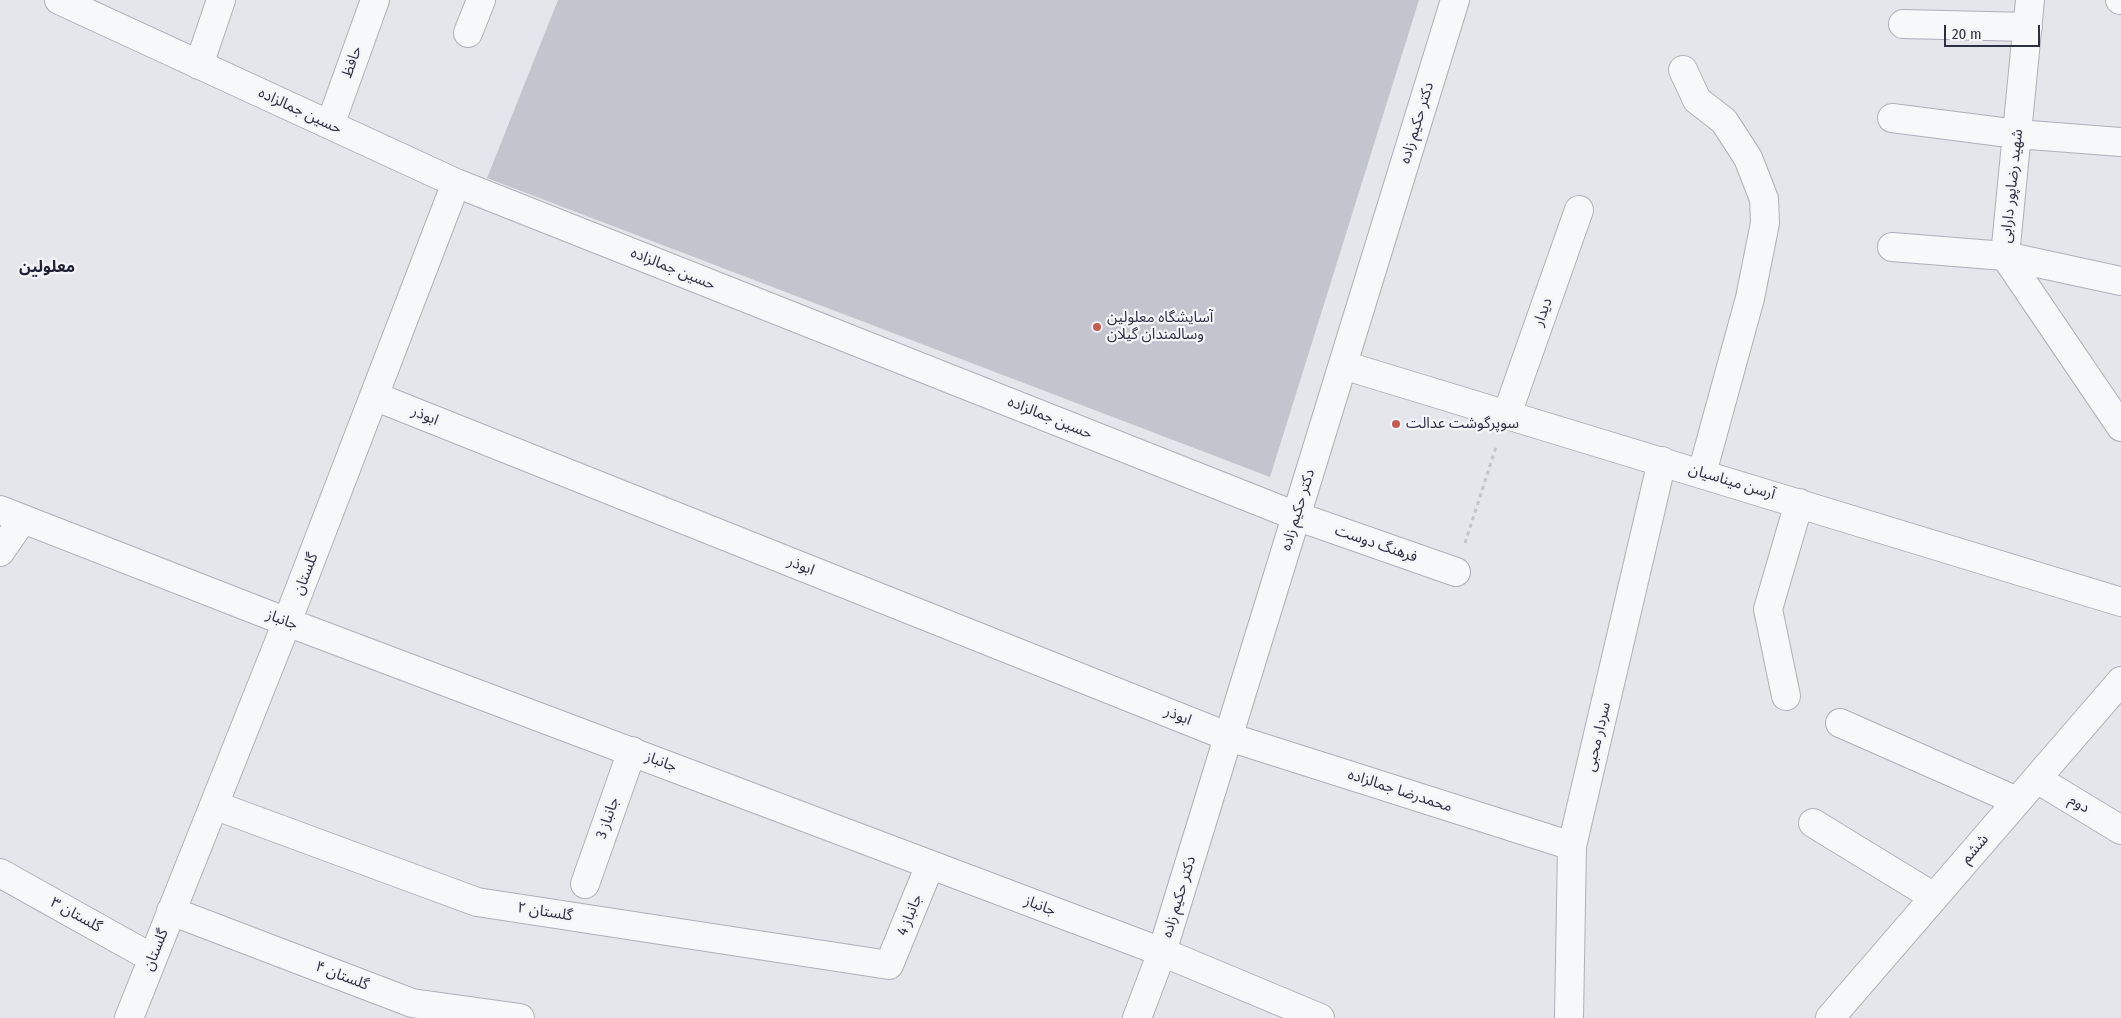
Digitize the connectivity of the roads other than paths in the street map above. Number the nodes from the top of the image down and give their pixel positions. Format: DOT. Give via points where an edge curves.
graph roads {
  1 [pos="59,0"];
  2 [pos="221,0"];
  3 [pos="375,0"];
  4 [pos="481,0"];
  5 [pos="1455,0"];
  6 [pos="2030,0"];
  7 [pos="99,9"];
  8 [pos="1903,24"];
  9 [pos="2028,28"];
  10 [pos="468,33"];
  11 [pos="199,65"];
  12 [pos="1683,70"];
  13 [pos="1892,118"];
  14 [pos="330,125"];
  15 [pos="2017,134"];
  16 [pos="2121,142"];
  17 [pos="456,183"];
  18 [pos="1579,210"];
  19 [pos="1892,246"];
  20 [pos="2005,256"];
  21 [pos="2121,281"];
  22 [pos="1343,365"];
  23 [pos="374,396"];
  24 [pos="1507,414"];
  25 [pos="2121,427"];
  26 [pos="1662,461"];
  27 [pos="1702,473"];
  28 [pos="1799,503"];
  29 [pos="12,515"];
  30 [pos="1296,516"];
  31 [pos="0,552"];
  32 [pos="1456,572"];
  33 [pos="2121,602"];
  34 [pos="287,622"];
  35 [pos="2121,681"];
  36 [pos="1786,696"];
  37 [pos="1840,723"];
  38 [pos="1229,737"];
  39 [pos="632,751"];
  40 [pos="2036,778"];
  41 [pos="2017,801"];
  42 [pos="214,805"];
  43 [pos="1812,822"];
  44 [pos="2121,830"];
  45 [pos="1572,846"];
  46 [pos="930,865"];
  47 [pos="0,872"];
  48 [pos="585,884"];
  49 [pos="1934,897"];
  50 [pos="171,911"];
  51 [pos="1162,952"];
  52 [pos="152,958"];
  53 [pos="889,965"];
  54 [pos="129,1018"];
  55 [pos="520,1018"];
  56 [pos="1137,1018"];
  57 [pos="1320,1018"];
  58 [pos="1569,1018"];
  59 [pos="1830,1018"];
  1 -- 7 [label="street, حسین جمالزاده"];
  2 -- 11 [label="street"];
  3 -- 14 [label="street, حافظ"];
  4 -- 10 [label="street"];
  5 -- 22 [label="street, دکتر حکیم زاده"];
  6 -- 9 [label="street, شهید رضاپور دارابی"];
  7 -- 11 [label="street, حسین جمالزاده"];
  8 -- 9 [label="street"];
  9 -- 15 [label="street, شهید رضاپور دارابی"];
  11 -- 14 [label="street, حسین جمالزاده"];
  12 -- 27 [label="street" via="1697,100 1724,121 1748,158 1764,199 1765,223 1750,298"];
  13 -- 15 [label="street"];
  14 -- 17 [label="street, حسین جمالزاده"];
  15 -- 16 [label="street"];
  15 -- 20 [label="street, شهید رضاپور دارابی"];
  17 -- 23 [label="street, گلستان"];
  17 -- 30 [label="street, حسین جمالزاده"];
  18 -- 24 [label="street, دیدار"];
  19 -- 20 [label="street"];
  20 -- 21 [label="street"];
  20 -- 25 [label="street, شهید رضاپور دارابی"];
  22 -- 24 [label="street, آرسن میناسیان"];
  22 -- 30 [label="street, دکتر حکیم زاده"];
  23 -- 34 [label="street, گلستان"];
  23 -- 38 [label="street, ابوذر"];
  24 -- 26 [label="street, آرسن میناسیان"];
  26 -- 27 [label="street, آرسن میناسیان"];
  26 -- 45 [label="street, سردار محبی"];
  27 -- 28 [label="street, آرسن میناسیان"];
  28 -- 33 [label="street, آرسن میناسیان"];
  28 -- 36 [label="street" via="1768,609"];
  29 -- 31 [label="street"];
  29 -- 34 [label="street, جانباز"];
  30 -- 32 [label="street, فرهنگ دوست"];
  30 -- 38 [label="street, دکتر حکیم زاده"];
  34 -- 39 [label="street, جانباز"];
  34 -- 42 [label="street, گلستان"];
  35 -- 40 [label="street, ششم"];
  37 -- 41 [label="street"];
  38 -- 45 [label="street, محمدرضا جمالزاده"];
  38 -- 51 [label="street, دکتر حکیم زاده"];
  39 -- 46 [label="street, جانباز"];
  39 -- 48 [label="street, جانباز 3"];
  40 -- 41 [label="street, ششم"];
  40 -- 44 [label="street, دوم"];
  41 -- 49 [label="street, ششم"];
  42 -- 50 [label="street, گلستان"];
  42 -- 53 [label="street, گلستان ۲" via="477,902"];
  43 -- 49 [label="street"];
  45 -- 58 [label="street, سردار محبی"];
  46 -- 51 [label="street, جانباز"];
  46 -- 53 [label="street, جانباز 4"];
  47 -- 52 [label="street, گلستان ۳"];
  49 -- 59 [label="street, ششم"];
  50 -- 52 [label="street, گلستان"];
  50 -- 55 [label="street, گلستان ۴" via="412,1003"];
  51 -- 56 [label="street, دکتر حکیم زاده"];
  51 -- 57 [label="street, جانباز"];
  52 -- 54 [label="street, گلستان"];
}
